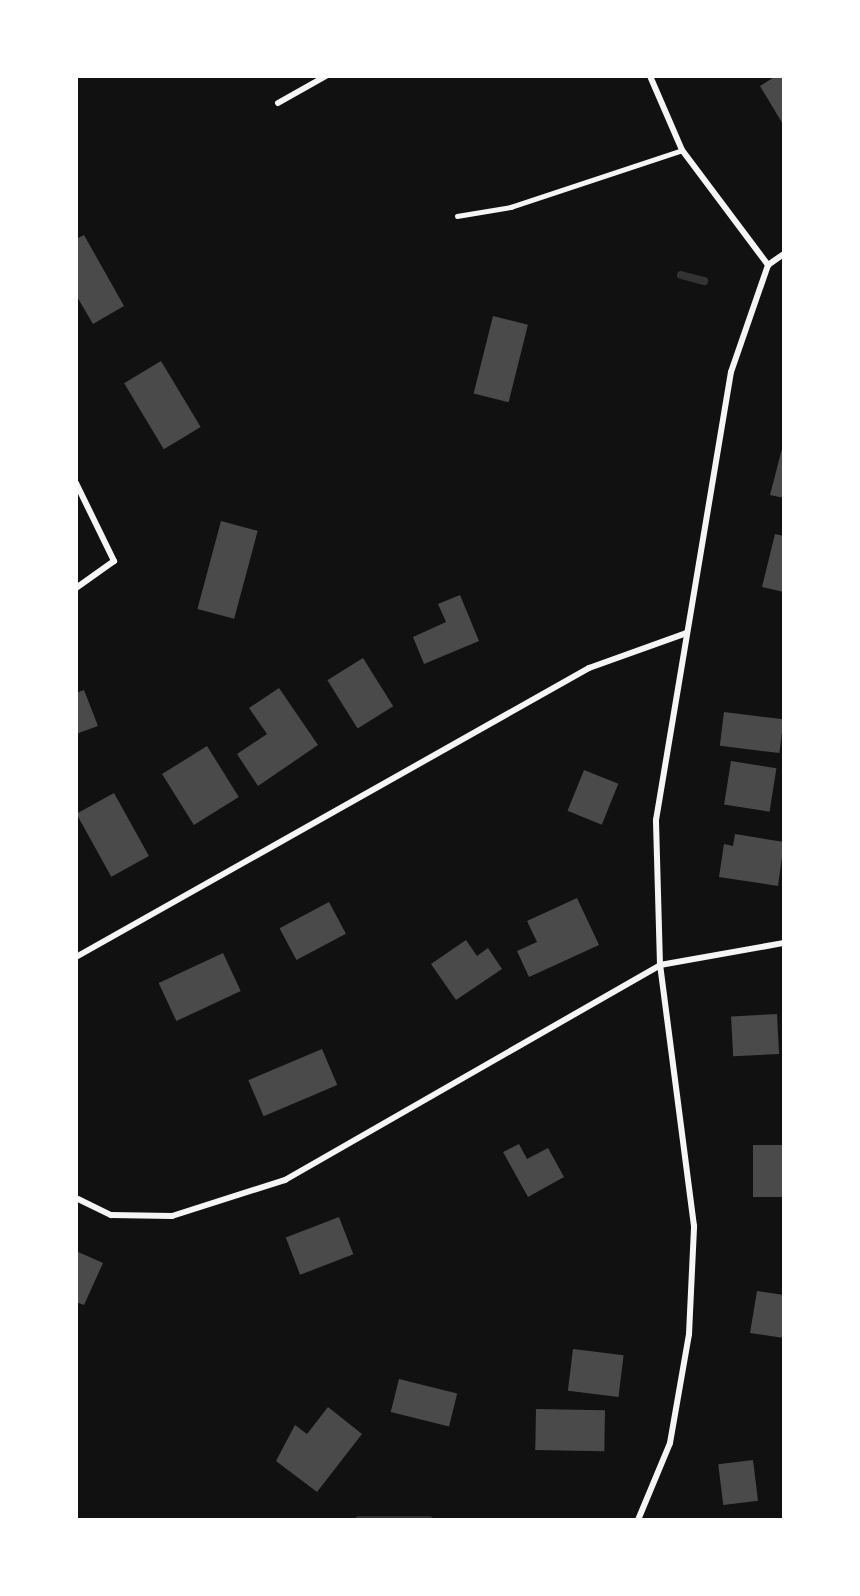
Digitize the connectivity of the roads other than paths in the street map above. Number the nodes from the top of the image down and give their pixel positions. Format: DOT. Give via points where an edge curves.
graph roads {
  1 [pos="326,76"];
  2 [pos="650,76"];
  3 [pos="278,103"];
  4 [pos="682,150"];
  5 [pos="457,216"];
  6 [pos="783,254"];
  7 [pos="768,265"];
  8 [pos="76,483"];
  9 [pos="76,588"];
  10 [pos="687,633"];
  11 [pos="783,943"];
  12 [pos="76,957"];
  13 [pos="660,965"];
  14 [pos="76,1198"];
  15 [pos="639,1520"];
  1 -- 3 [label="street"];
  2 -- 4 [label="street"];
  4 -- 5 [label="lane" via="511,207"];
  4 -- 7 [label="street"];
  6 -- 7 [label="street"];
  7 -- 10 [label="street" via="731,372"];
  8 -- 9 [label="street" via="114,561"];
  10 -- 12 [label="street" via="589,668"];
  10 -- 13 [label="street" via="656,820"];
  11 -- 13 [label="street"];
  13 -- 14 [label="street" via="285,1180 172,1216 111,1215"];
  13 -- 15 [label="street" via="693,1238 689,1334 670,1443"];
}
